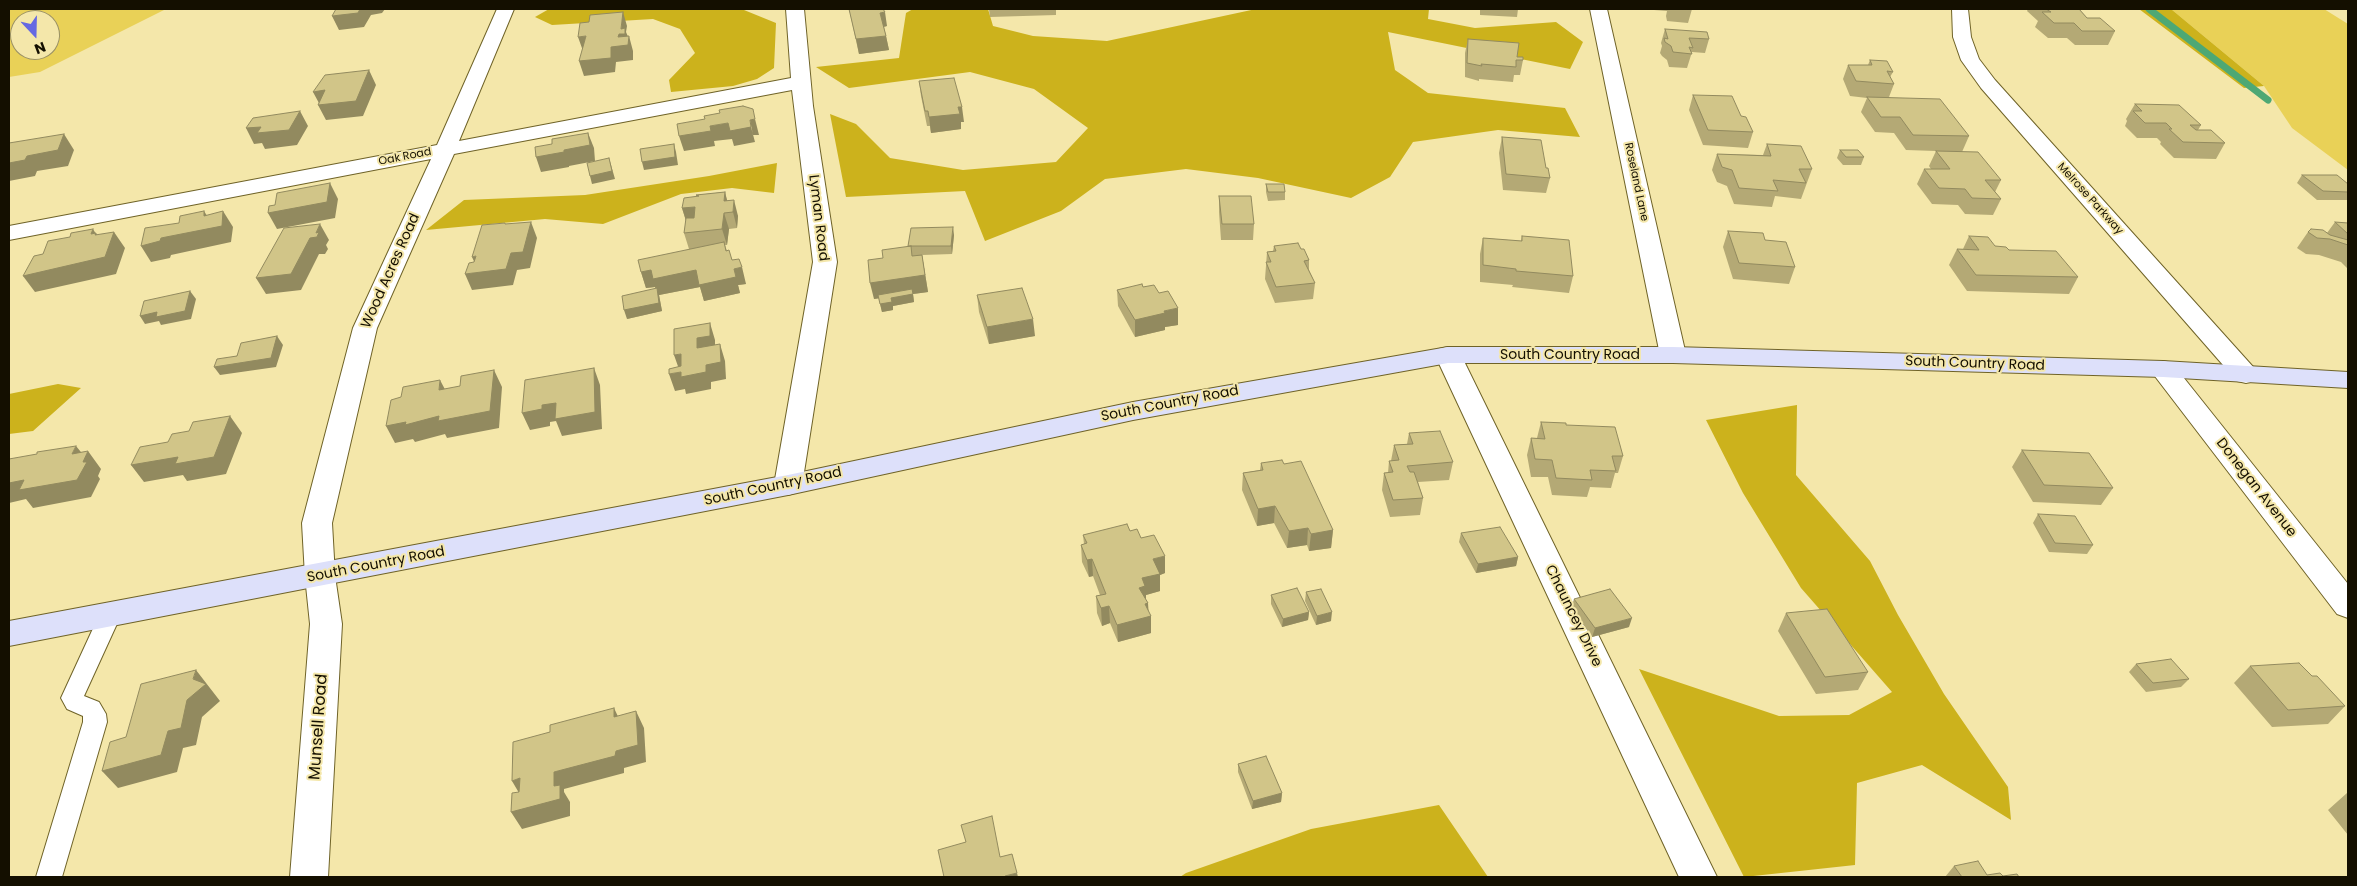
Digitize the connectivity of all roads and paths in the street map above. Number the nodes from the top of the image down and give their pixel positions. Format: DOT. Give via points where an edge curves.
graph roads {
  1 [pos="505,9"];
  2 [pos="792,9"];
  3 [pos="1598,9"];
  4 [pos="1960,9"];
  5 [pos="802,82"];
  6 [pos="446,149"];
  7 [pos="9,233"];
  8 [pos="1448,355"];
  9 [pos="1673,355"];
  10 [pos="2163,369"];
  11 [pos="2246,375"];
  12 [pos="2348,380"];
  13 [pos="788,485"];
  14 [pos="320,576"];
  15 [pos="2348,606"];
  16 [pos="110,615"];
  17 [pos="9,634"];
  18 [pos="49,877"];
  19 [pos="309,877"];
  20 [pos="1698,877"];
  1 -- 6 [label="street, Wood Acres Road"];
  2 -- 5 [label="street, Lyman Road"];
  3 -- 9 [label="street, Roseland Lane"];
  4 -- 11 [label="street, Melrose Parkway" via="1962,37 1970,60 1988,84"];
  5 -- 6 [label="street, Oak Road"];
  5 -- 13 [label="street, Lyman Road" via="825,262"];
  6 -- 7 [label="street, Oak Road"];
  6 -- 14 [label="street, Wood Acres Road" via="364,328 317,522"];
  8 -- 9 [label="main road, South Country Road"];
  8 -- 13 [label="main road, South Country Road" via="1133,411"];
  8 -- 20 [label="street, Chauncey Drive"];
  9 -- 10 [label="main road, South Country Road"];
  10 -- 11 [label="main road, South Country Road"];
  10 -- 15 [label="street, Donegan Avenue"];
  11 -- 12 [label="main road, South Country Road"];
  13 -- 14 [label="main road, South Country Road"];
  14 -- 16 [label="main road, South Country Road"];
  14 -- 19 [label="street, Munsell Road" via="326,624"];
  16 -- 17 [label="main road, South Country Road"];
  16 -- 18 [label="lane" via="72,698 91,709 94,722"];
}
